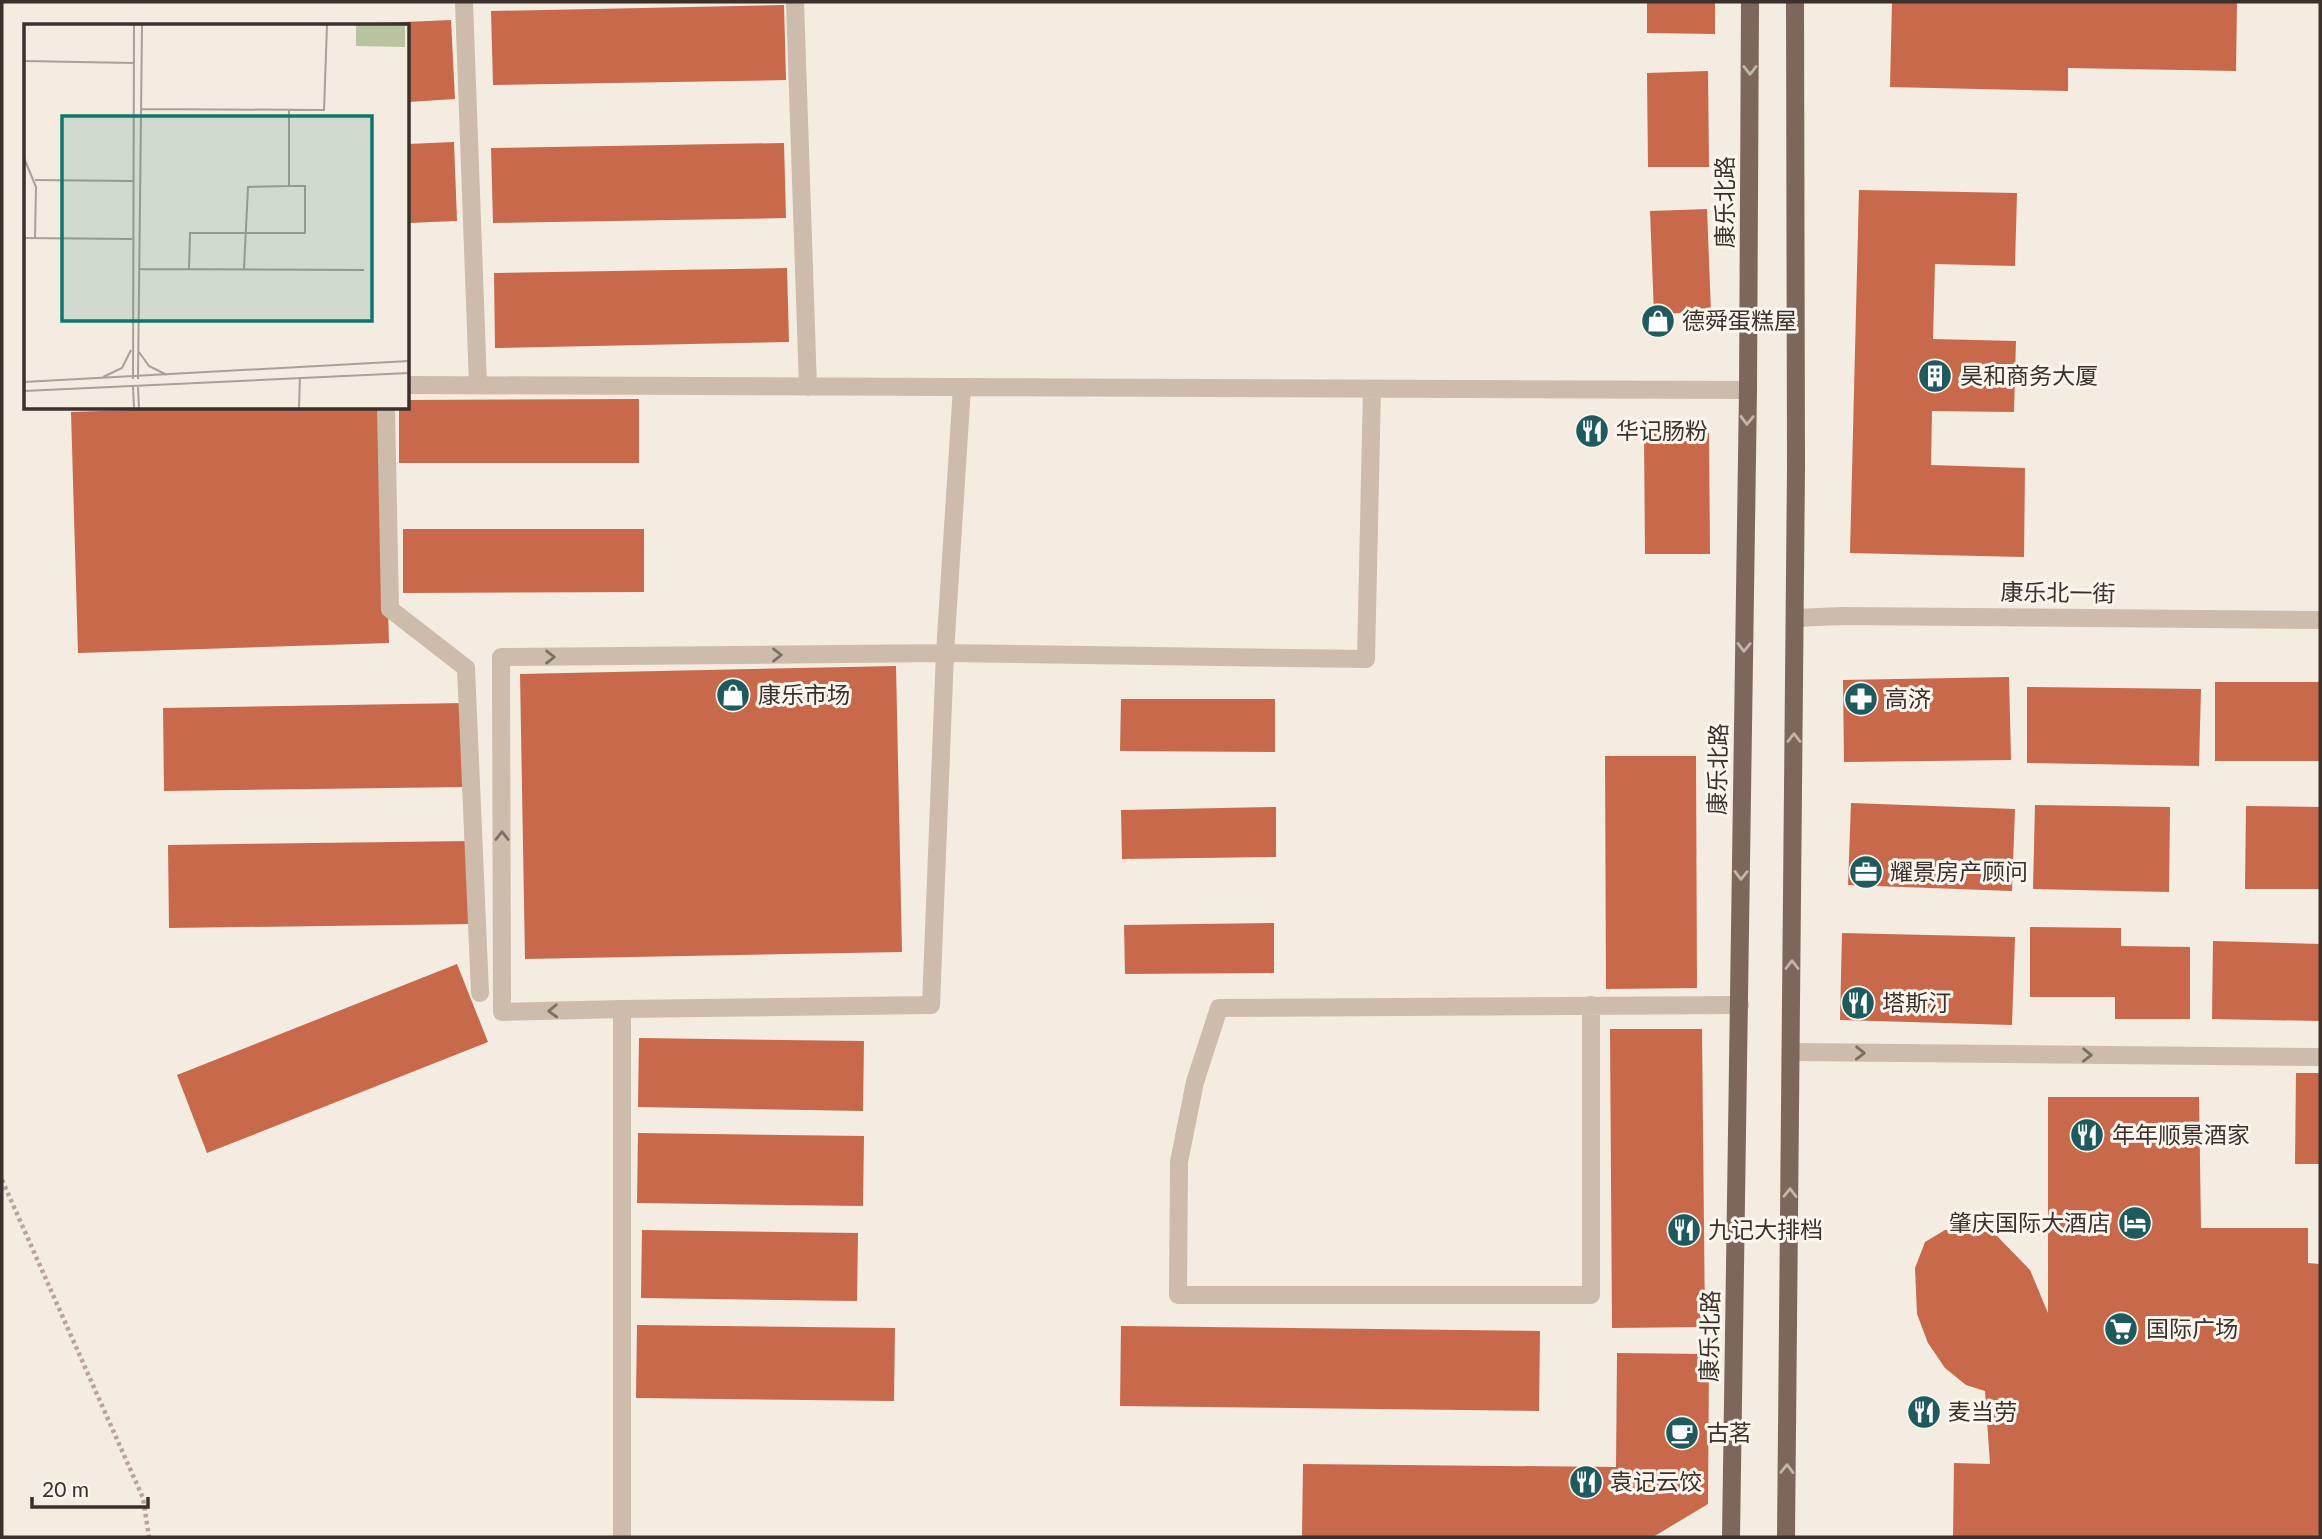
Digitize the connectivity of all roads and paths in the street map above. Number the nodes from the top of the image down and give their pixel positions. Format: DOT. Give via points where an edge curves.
graph roads {
  1 [pos="464,2"];
  2 [pos="795,2"];
  3 [pos="1751,2"];
  4 [pos="1795,2"];
  5 [pos="410,385"];
  6 [pos="478,385"];
  7 [pos="808,387"];
  8 [pos="962,387"];
  9 [pos="1372,388"];
  10 [pos="1748,390"];
  11 [pos="386,410"];
  12 [pos="1795,618"];
  13 [pos="2320,620"];
  14 [pos="945,653"];
  15 [pos="480,993"];
  16 [pos="1591,1005"];
  17 [pos="1740,1005"];
  18 [pos="622,1009"];
  19 [pos="1792,1052"];
  20 [pos="2320,1057"];
  21 [pos="2,1180"];
  22 [pos="149,1537"];
  23 [pos="622,1537"];
  24 [pos="1731,1537"];
  25 [pos="1786,1537"];
  1 -- 6 [label="street"];
  2 -- 7 [label="street"];
  3 -- 10 [label="main road, 康乐北路, one-way"];
  4 -- 12 [label="main road"];
  5 -- 6 [label="street"];
  6 -- 7 [label="street"];
  7 -- 8 [label="street"];
  8 -- 9 [label="street"];
  8 -- 14 [label="street"];
  9 -- 10 [label="street"];
  9 -- 14 [label="street" via="1366,659"];
  10 -- 17 [label="main road, 康乐北路, one-way"];
  11 -- 15 [label="street" via="390,609 466,668"];
  12 -- 13 [label="street, 康乐北一街"];
  19 -- 12 [label="main road, one-way"];
  14 -- 18 [label="street" via="931,1005"];
  18 -- 14 [label="street, one-way" via="502,1012 501,657"];
  16 -- 16 [label="street" via="1219,1008 1195,1082 1178,1162 1178,1296 1591,1295"];
  16 -- 17 [label="street"];
  17 -- 24 [label="main road, 康乐北路"];
  18 -- 23 [label="street"];
  19 -- 20 [label="street, one-way"];
  25 -- 19 [label="main road, one-way"];
  21 -- 22 [label="path" via="144,1498"];
}
